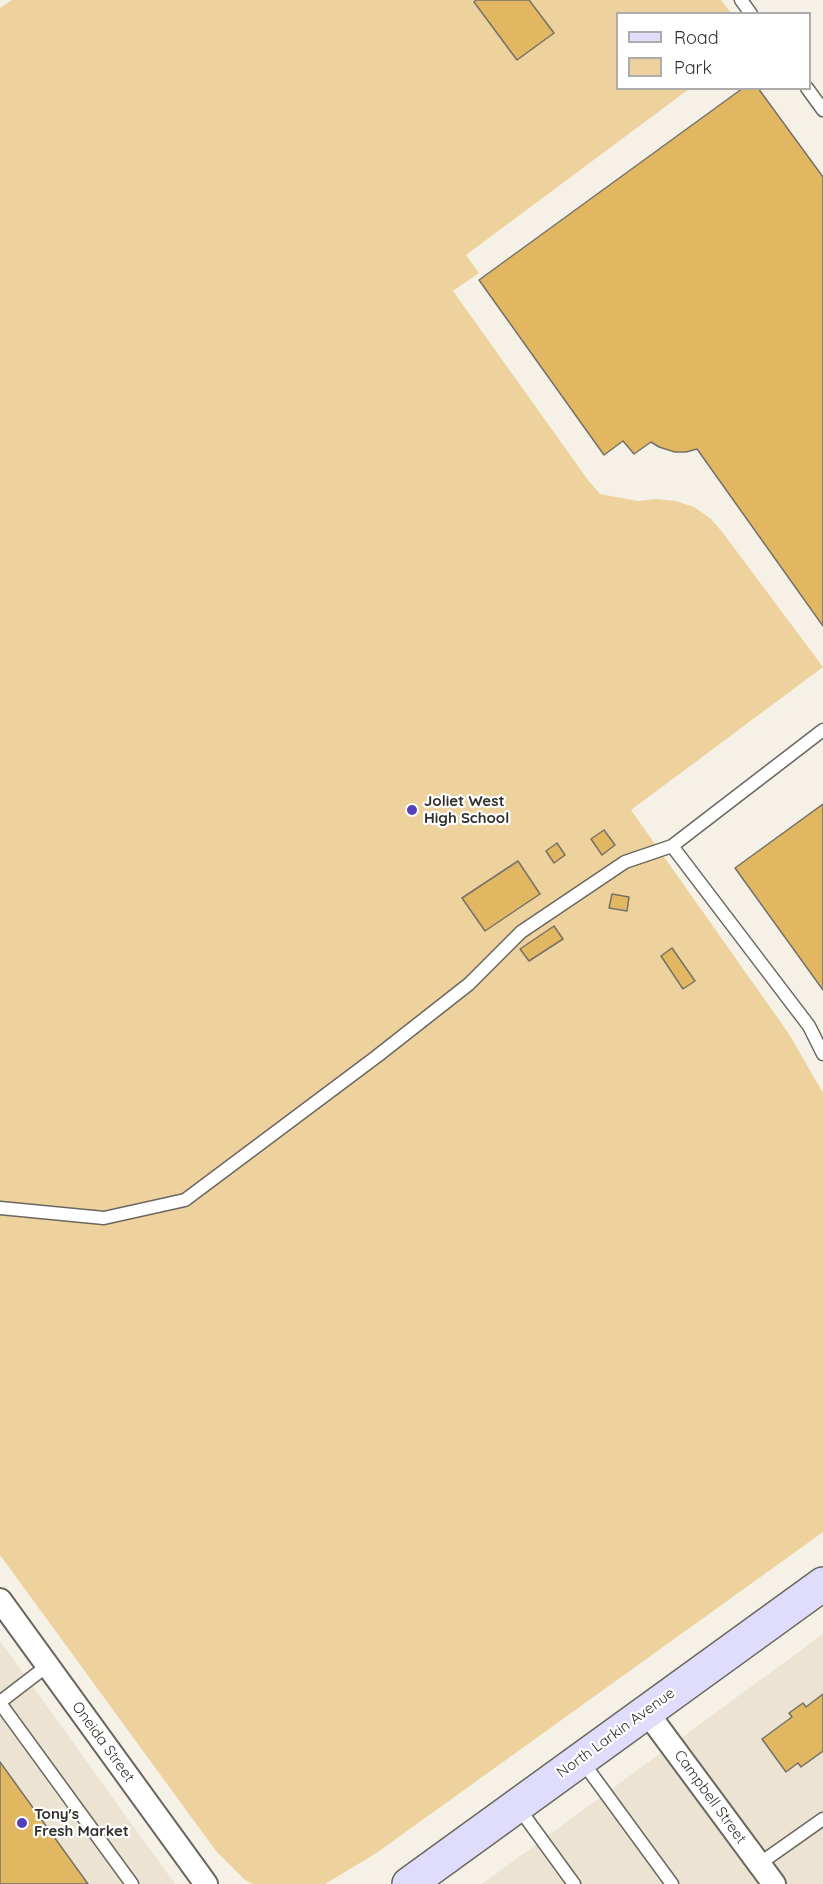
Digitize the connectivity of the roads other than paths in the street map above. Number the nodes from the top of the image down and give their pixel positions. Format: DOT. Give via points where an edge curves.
graph roads {
  1 [pos="808,90"];
  2 [pos="823,110"];
  3 [pos="823,730"];
  4 [pos="672,846"];
  5 [pos="823,1054"];
  6 [pos="0,1208"];
  7 [pos="823,1584"];
  8 [pos="0,1600"];
  9 [pos="47,1666"];
  10 [pos="0,1702"];
  11 [pos="646,1711"];
  12 [pos="581,1759"];
  13 [pos="517,1806"];
  14 [pos="823,1819"];
  15 [pos="759,1864"];
  16 [pos="414,1883"];
  17 [pos="132,1884"];
  18 [pos="206,1884"];
  19 [pos="574,1884"];
  20 [pos="672,1884"];
  21 [pos="774,1884"];
  1 -- 2 [label="lane"];
  3 -- 4 [label="lane"];
  4 -- 5 [label="lane" via="809,1026"];
  4 -- 6 [label="lane" via="625,862 521,932 469,984 184,1200 104,1218"];
  7 -- 11 [label="main road, North Larkin Avenue"];
  8 -- 9 [label="street, Oneida Street"];
  9 -- 10 [label="lane"];
  9 -- 18 [label="street, Oneida Street"];
  10 -- 17 [label="lane"];
  11 -- 12 [label="main road, North Larkin Avenue"];
  11 -- 15 [label="street, Campbell Street"];
  12 -- 13 [label="main road, North Larkin Avenue"];
  12 -- 20 [label="lane"];
  13 -- 16 [label="main road, North Larkin Avenue"];
  13 -- 19 [label="lane"];
  14 -- 15 [label="lane"];
  15 -- 21 [label="street, Campbell Street"];
}
